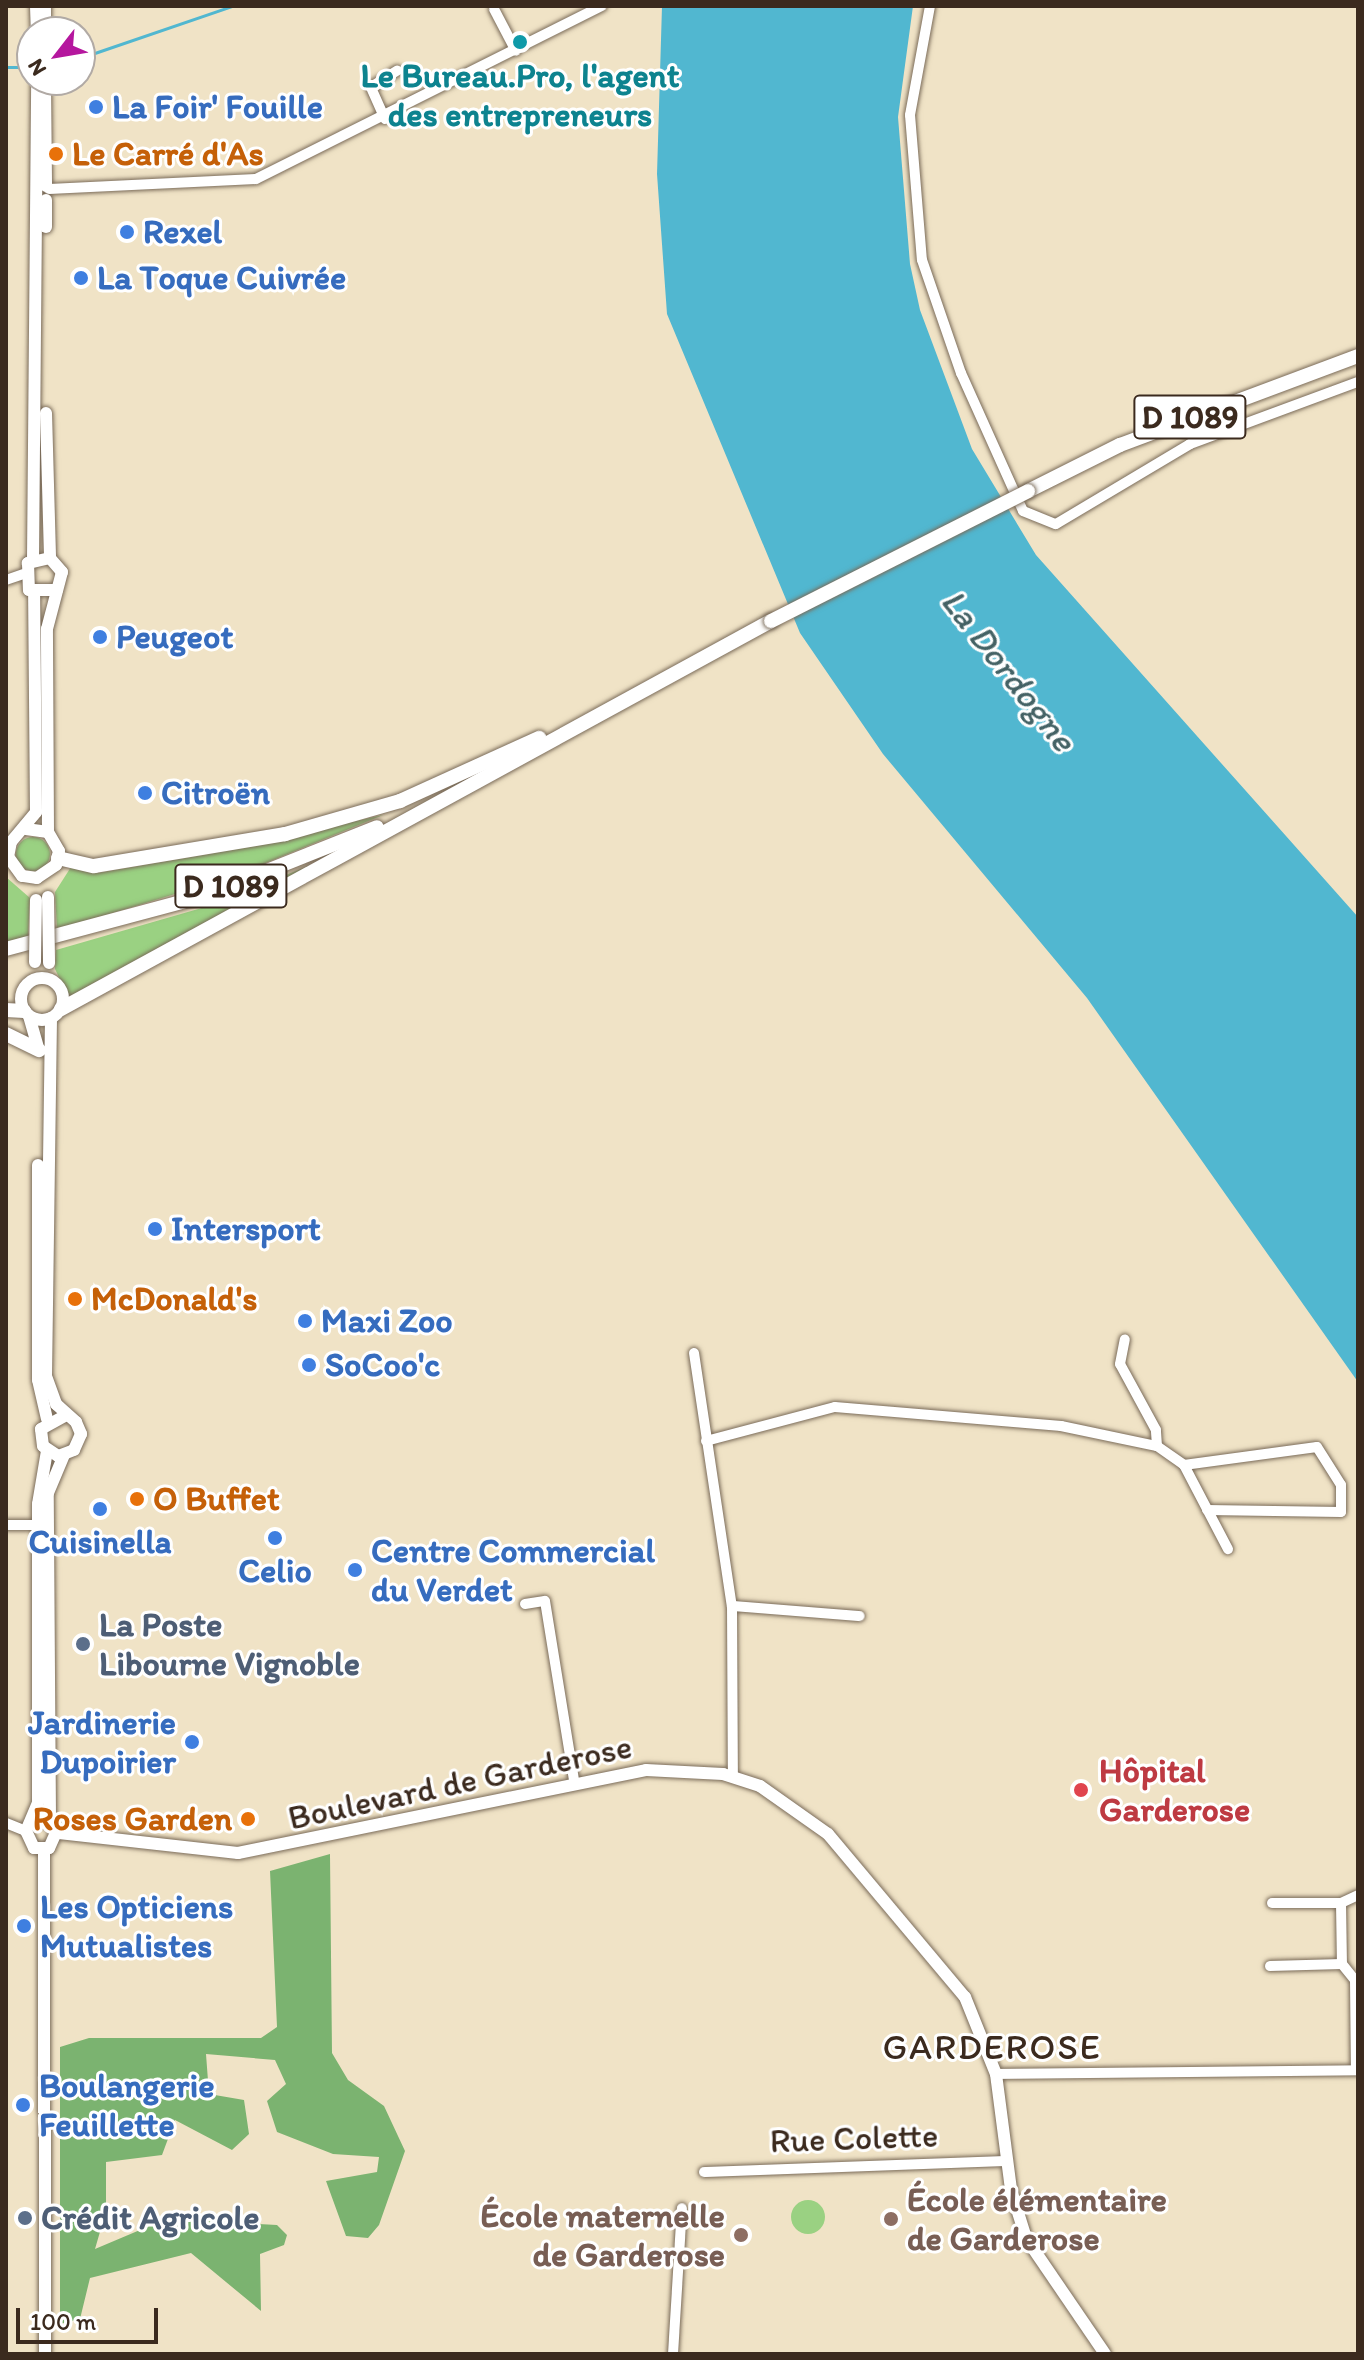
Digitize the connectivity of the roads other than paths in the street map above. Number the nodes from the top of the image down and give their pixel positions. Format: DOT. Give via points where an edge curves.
graph roads {
  1 [pos="602,6"];
  2 [pos="930,6"];
  3 [pos="494,9"];
  4 [pos="516,51"];
  5 [pos="397,71"];
  6 [pos="38,96"];
  7 [pos="45,96"];
  8 [pos="385,119"];
  9 [pos="46,192"];
  10 [pos="1358,356"];
  11 [pos="1358,382"];
  12 [pos="50,558"];
  13 [pos="33,559"];
  14 [pos="23,574"];
  15 [pos="6,580"];
  16 [pos="57,590"];
  17 [pos="34,593"];
  18 [pos="641,692"];
  19 [pos="448,798"];
  20 [pos="26,829"];
  21 [pos="48,832"];
  22 [pos="7,850"];
  23 [pos="54,865"];
  24 [pos="30,878"];
  25 [pos="42,899"];
  26 [pos="6,949"];
  27 [pos="36,978"];
  28 [pos="50,979"];
  29 [pos="6,1010"];
  30 [pos="26,1013"];
  31 [pos="56,1013"];
  32 [pos="6,1034"];
  33 [pos="39,1050"];
  34 [pos="1125,1339"];
  35 [pos="694,1353"];
  36 [pos="66,1415"];
  37 [pos="47,1419"];
  38 [pos="706,1441"];
  39 [pos="1157,1446"];
  40 [pos="47,1451"];
  41 [pos="64,1455"];
  42 [pos="1184,1465"];
  43 [pos="1207,1510"];
  44 [pos="6,1525"];
  45 [pos="38,1525"];
  46 [pos="1228,1549"];
  47 [pos="525,1604"];
  48 [pos="732,1606"];
  49 [pos="860,1616"];
  50 [pos="733,1776"];
  51 [pos="574,1781"];
  52 [pos="36,1817"];
  53 [pos="50,1818"];
  54 [pos="6,1823"];
  55 [pos="26,1831"];
  56 [pos="59,1833"];
  57 [pos="44,1850"];
  58 [pos="1358,1895"];
  59 [pos="1272,1903"];
  60 [pos="1341,1903"];
  61 [pos="1342,1964"];
  62 [pos="1270,1966"];
  63 [pos="1357,2070"];
  64 [pos="996,2074"];
  65 [pos="1007,2161"];
  66 [pos="704,2172"];
  67 [pos="682,2208"];
  68 [pos="45,2354"];
  69 [pos="673,2354"];
  70 [pos="1105,2354"];
  1 -- 4 [label="street"];
  2 -- 11 [label="street" via="910,115 922,260 1023,511 1056,524 1190,444"];
  3 -- 4 [label="street"];
  4 -- 8 [label="street"];
  5 -- 8 [label="street" via="371,87"];
  6 -- 9 [label="main road"];
  7 -- 9 [label="main road"];
  8 -- 9 [label="street" via="256,179"];
  9 -- 12 [label="main road"];
  9 -- 13 [label="main road"];
  10 -- 18 [label="highway, D 1089, bridge" via="1120,445"];
  12 -- 13 [label="main road"];
  12 -- 16 [label="main road" via="62,572"];
  13 -- 14 [label="main road"];
  14 -- 15 [label="street"];
  14 -- 17 [label="main road"];
  16 -- 17 [label="main road"];
  16 -- 21 [label="main road" via="47,629"];
  17 -- 20 [label="main road" via="38,793"];
  18 -- 19 [label="highway, D 1089"];
  18 -- 23 [label="highway" via="376,810 285,834 94,866"];
  19 -- 26 [label="highway, D 1089" via="204,896"];
  19 -- 31 [label="highway"];
  20 -- 21 [label="main road"];
  20 -- 22 [label="main road"];
  21 -- 23 [label="main road"];
  22 -- 24 [label="main road" via="16,871"];
  23 -- 24 [label="main road"];
  23 -- 25 [label="main road"];
  24 -- 25 [label="main road"];
  25 -- 27 [label="main road, bridge"];
  25 -- 28 [label="main road, bridge"];
  27 -- 28 [label="main road"];
  27 -- 30 [label="main road" via="21,991"];
  28 -- 31 [label="main road" via="63,995"];
  29 -- 30 [label="highway"];
  30 -- 31 [label="main road"];
  30 -- 33 [label="main road"];
  31 -- 36 [label="main road" via="46,1376"];
  32 -- 33 [label="highway"];
  33 -- 37 [label="main road" via="38,1380"];
  34 -- 39 [label="street" via="1120,1364 1156,1430"];
  35 -- 38 [label="street"];
  36 -- 37 [label="main road"];
  36 -- 41 [label="main road" via="81,1434"];
  37 -- 40 [label="main road" via="40,1435"];
  38 -- 39 [label="street" via="835,1407 1061,1426"];
  38 -- 48 [label="street"];
  39 -- 42 [label="street"];
  40 -- 41 [label="main road"];
  40 -- 45 [label="main road"];
  41 -- 53 [label="main road" via="48,1493"];
  42 -- 43 [label="street"];
  42 -- 43 [label="street" via="1317,1447 1341,1485 1341,1512"];
  43 -- 46 [label="street"];
  44 -- 45 [label="street"];
  45 -- 52 [label="main road"];
  47 -- 51 [label="street" via="545,1601"];
  48 -- 49 [label="street"];
  48 -- 50 [label="street"];
  50 -- 51 [label="main road, Boulevard de Garderose" via="646,1770"];
  50 -- 64 [label="main road, Boulevard de Garderose" via="793,1805 867,1875 965,1997"];
  51 -- 56 [label="main road, Boulevard de Garderose" via="238,1853"];
  52 -- 53 [label="main road"];
  52 -- 55 [label="main road"];
  53 -- 56 [label="main road"];
  54 -- 55 [label="street"];
  55 -- 57 [label="main road" via="30,1845"];
  56 -- 57 [label="main road"];
  57 -- 68 [label="main road"];
  58 -- 60 [label="street"];
  59 -- 60 [label="street"];
  60 -- 61 [label="street"];
  61 -- 62 [label="street"];
  61 -- 63 [label="street" via="1354,1972"];
  63 -- 64 [label="street"];
  64 -- 65 [label="main road, Boulevard de Garderose"];
  65 -- 66 [label="street, Rue Colette"];
  65 -- 70 [label="main road, Boulevard de Garderose" via="1026,2238"];
  67 -- 69 [label="street"];
}
